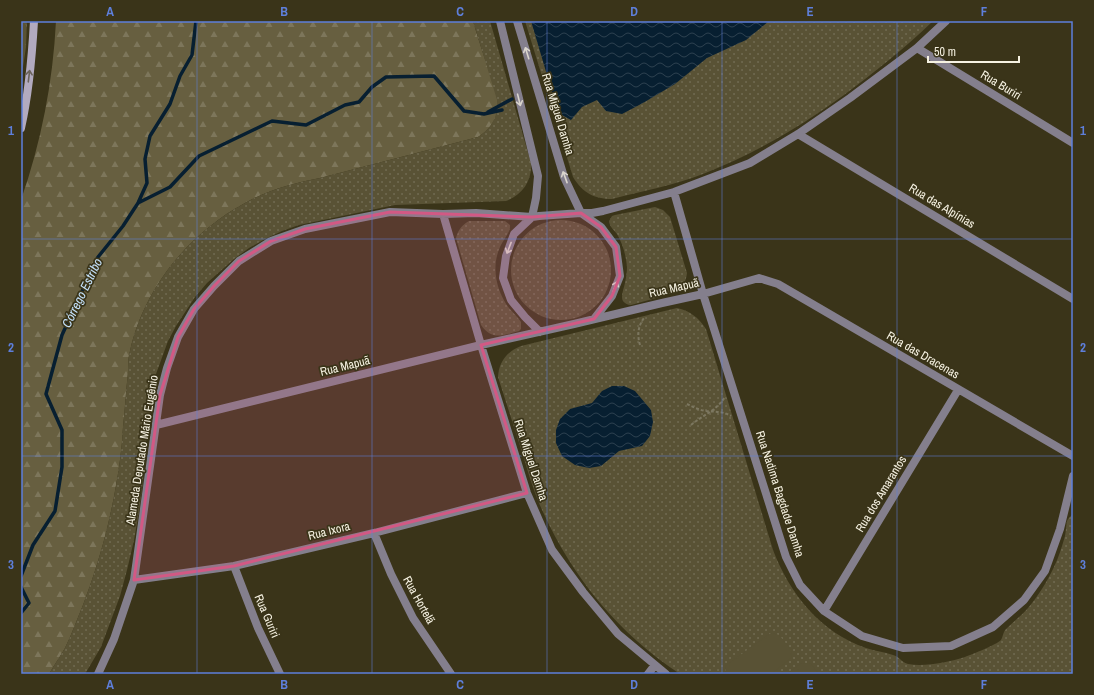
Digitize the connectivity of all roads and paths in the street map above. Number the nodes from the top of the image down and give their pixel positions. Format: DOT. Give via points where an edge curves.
graph roads {
  1 [pos="34,21"];
  2 [pos="500,21"];
  3 [pos="517,21"];
  4 [pos="946,21"];
  5 [pos="917,48"];
  6 [pos="21,128"];
  7 [pos="798,134"];
  8 [pos="1073,143"];
  9 [pos="674,192"];
  10 [pos="581,213"];
  11 [pos="443,214"];
  12 [pos="532,217"];
  13 [pos="759,278"];
  14 [pos="703,294"];
  15 [pos="1073,299"];
  16 [pos="646,307"];
  17 [pos="594,319"];
  18 [pos="540,332"];
  19 [pos="482,345"];
  20 [pos="640,345"];
  21 [pos="958,390"];
  22 [pos="734,391"];
  23 [pos="687,404"];
  24 [pos="712,411"];
  25 [pos="741,414"];
  26 [pos="156,425"];
  27 [pos="691,425"];
  28 [pos="1073,456"];
  29 [pos="1073,476"];
  30 [pos="527,493"];
  31 [pos="374,533"];
  32 [pos="234,566"];
  33 [pos="134,580"];
  34 [pos="824,611"];
  35 [pos="655,665"];
  36 [pos="98,674"];
  37 [pos="280,674"];
  38 [pos="451,674"];
  39 [pos="648,674"];
  40 [pos="666,674"];
  6 -- 1 [label="street, one-way" via="25,112"];
  2 -- 12 [label="street, one-way" via="538,176"];
  10 -- 3 [label="street, Rua Miguel Damha, one-way" via="564,177"];
  4 -- 5 [label="street"];
  5 -- 7 [label="street"];
  5 -- 8 [label="street, Rua Buriri"];
  7 -- 9 [label="street" via="750,163"];
  7 -- 15 [label="street, Rua das Alpínias"];
  9 -- 10 [label="street" via="603,211"];
  9 -- 14 [label="street, Rua Nadima Bagdade Damha"];
  10 -- 12 [label="street"];
  17 -- 10 [label="street, one-way" via="612,296 620,276 616,247 601,228"];
  11 -- 12 [label="street, Alameda Deputado Mário Eugênio"];
  11 -- 19 [label="street, Rua Miguel Damha"];
  11 -- 26 [label="street, Alameda Deputado Mário Eugênio" via="390,212 305,229 271,241 239,261 194,309 178,337 160,395"];
  12 -- 18 [label="street, one-way" via="514,234 506,256 503,278 511,300"];
  13 -- 14 [label="street, Rua Mapuã"];
  13 -- 21 [label="street, Rua das Dracenas" via="778,284"];
  14 -- 16 [label="street, Rua Mapuã"];
  14 -- 22 [label="street, Rua Nadima Bagdade Damha"];
  16 -- 17 [label="street, Rua Mapuã"];
  16 -- 20 [label="path" via="648,315 641,322 638,332"];
  17 -- 18 [label="street"];
  18 -- 19 [label="street, Rua Mapuã"];
  19 -- 26 [label="street, Rua Mapuã"];
  19 -- 30 [label="street, Rua Miguel Damha"];
  21 -- 28 [label="street, Rua das Dracenas"];
  21 -- 34 [label="street, Rua dos Amarantos"];
  22 -- 24 [label="path" via="726,394"];
  22 -- 25 [label="street, Rua Nadima Bagdade Damha"];
  23 -- 24 [label="path"];
  24 -- 25 [label="path" via="724,412 733,417"];
  24 -- 27 [label="path"];
  25 -- 34 [label="street, Rua Nadima Bagdade Damha" via="786,557 800,584"];
  26 -- 33 [label="street, Alameda Deputado Mário Eugênio"];
  29 -- 34 [label="street, Rua Nadima Bagdade Damha" via="1060,529 1045,571 1024,600 994,627 951,646 903,648 862,636"];
  30 -- 31 [label="street, Rua Ixora"];
  30 -- 35 [label="street, Rua Miguel Damha" via="552,550 583,592 618,634"];
  31 -- 32 [label="street, Rua Ixora"];
  31 -- 38 [label="street, Rua Hortelã" via="390,574 413,618"];
  32 -- 33 [label="street, Rua Ixora"];
  32 -- 37 [label="street, Rua Guriri" via="258,628"];
  33 -- 36 [label="street, Alameda Deputado Mário Eugênio" via="114,639"];
  35 -- 39 [label="street"];
  35 -- 40 [label="street, Rua Miguel Damha"];
}
